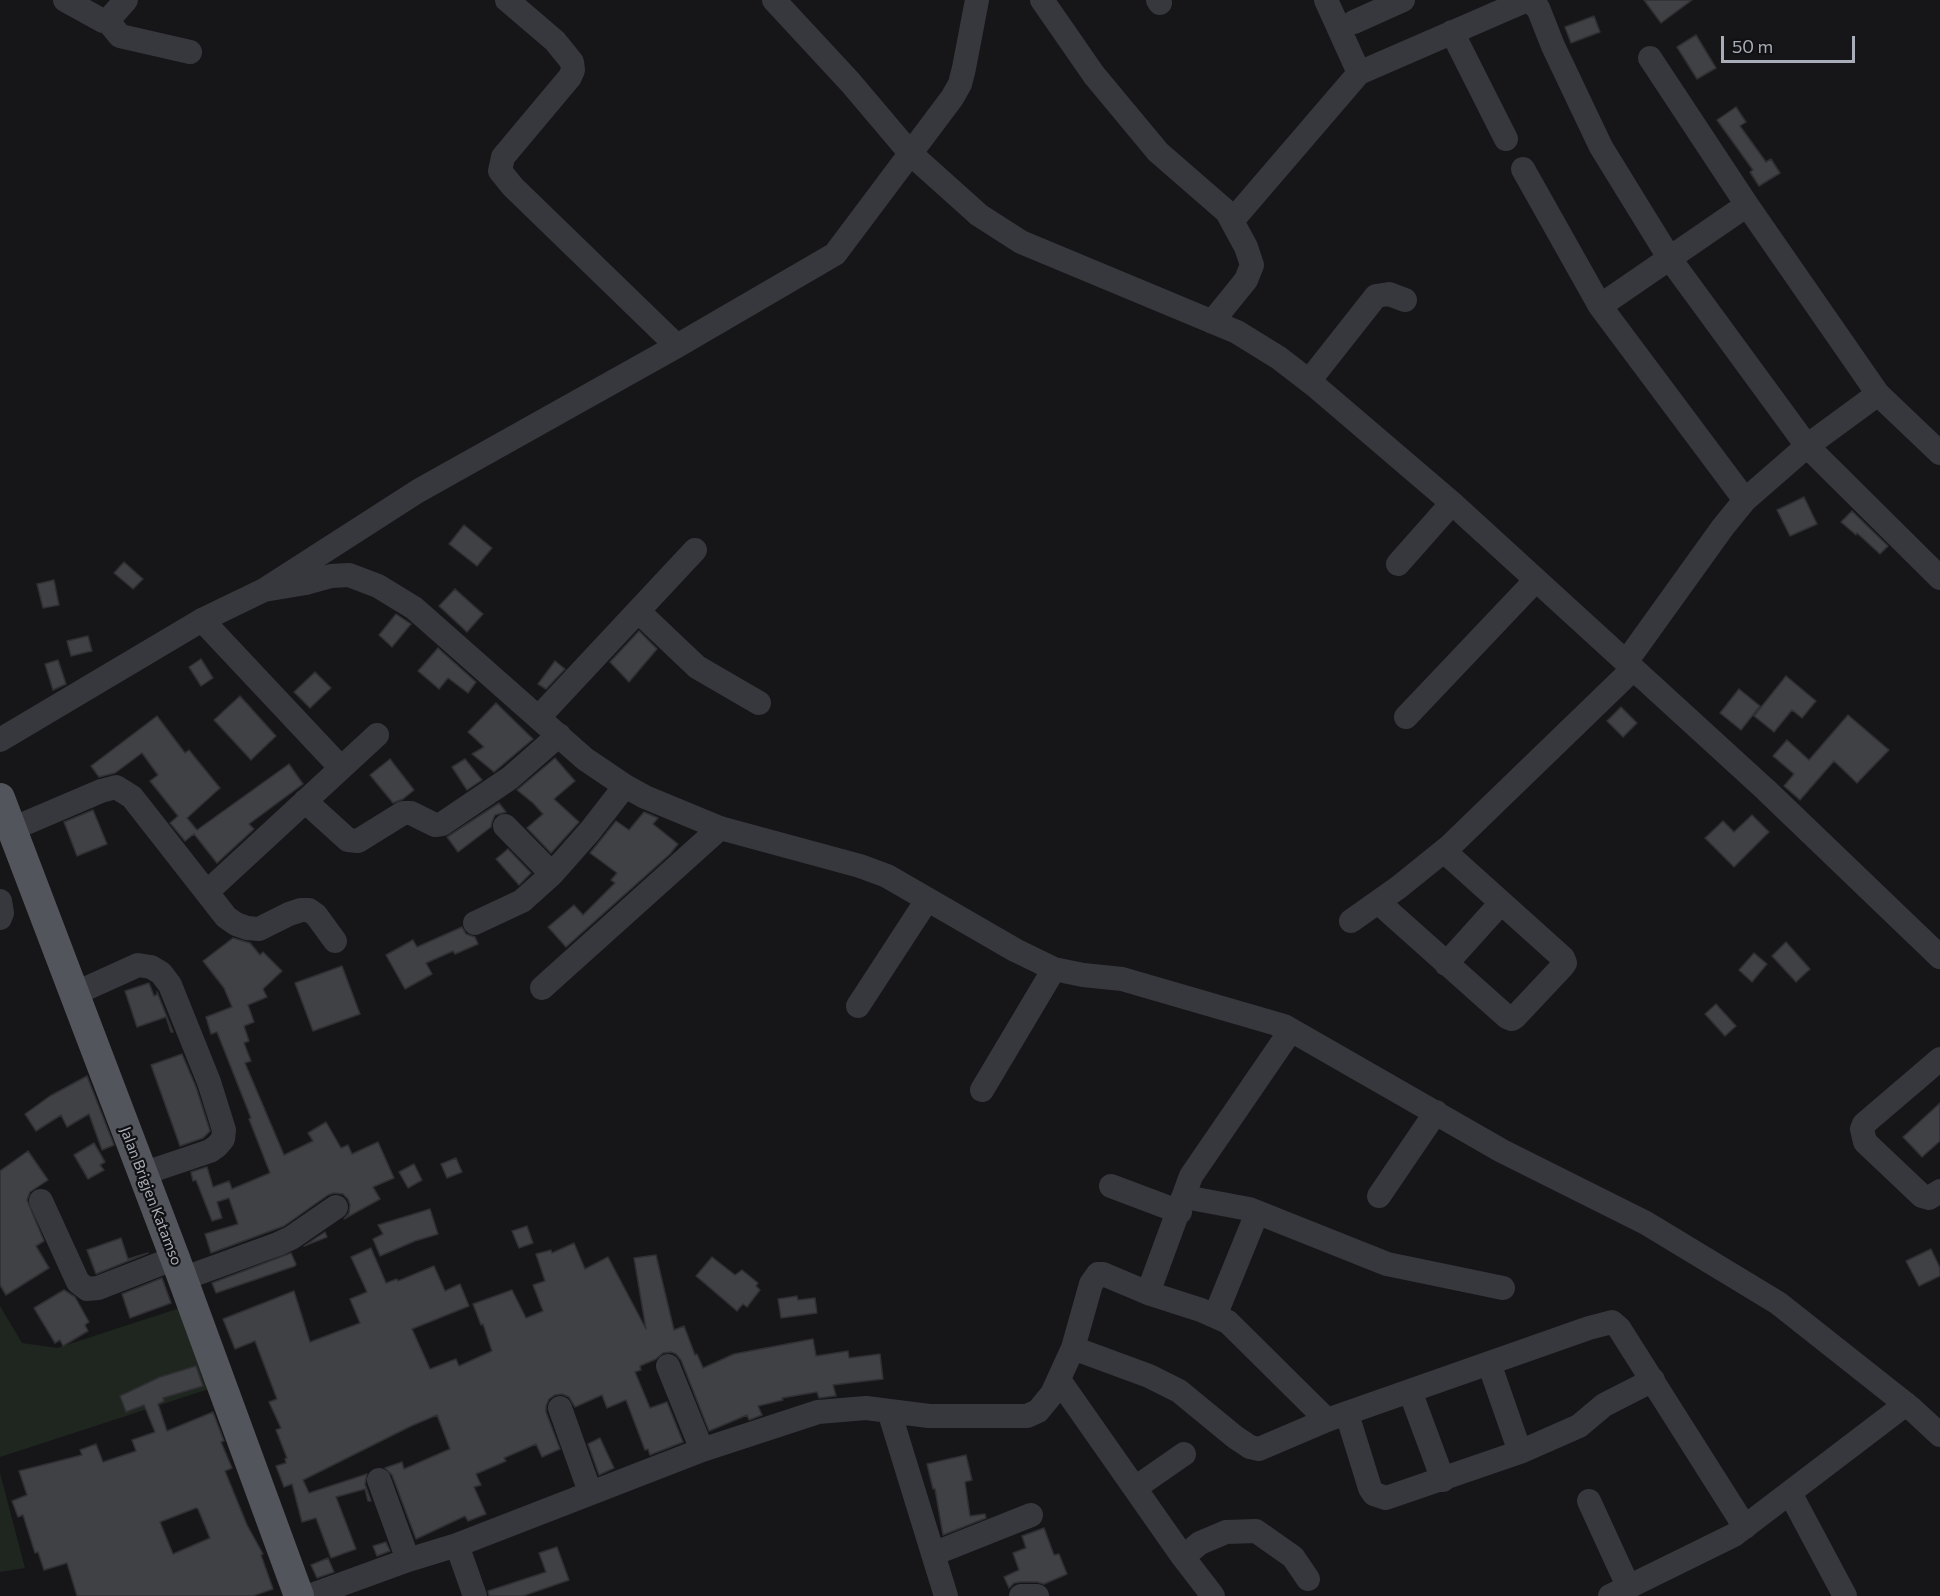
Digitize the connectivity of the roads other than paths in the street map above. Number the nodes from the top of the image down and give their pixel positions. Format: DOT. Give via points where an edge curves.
graph roads {
  1 [pos="65,0"];
  2 [pos="126,0"];
  3 [pos="507,0"];
  4 [pos="774,0"];
  5 [pos="977,0"];
  6 [pos="1042,0"];
  7 [pos="1326,0"];
  8 [pos="1526,0"];
  9 [pos="1389,3"];
  10 [pos="106,19"];
  11 [pos="1354,22"];
  12 [pos="1452,32"];
  13 [pos="190,52"];
  14 [pos="1650,58"];
  15 [pos="1359,73"];
  16 [pos="1506,139"];
  17 [pos="911,154"];
  18 [pos="1523,169"];
  19 [pos="1747,205"];
  20 [pos="1232,220"];
  21 [pos="1671,259"];
  22 [pos="1405,300"];
  23 [pos="1600,306"];
  24 [pos="1212,322"];
  25 [pos="677,346"];
  26 [pos="1309,381"];
  27 [pos="1878,394"];
  28 [pos="1807,446"];
  29 [pos="1940,453"];
  30 [pos="1745,500"];
  31 [pos="1452,503"];
  32 [pos="695,549"];
  33 [pos="1398,564"];
  34 [pos="1940,578"];
  35 [pos="1536,580"];
  36 [pos="264,590"];
  37 [pos="638,610"];
  38 [pos="202,620"];
  39 [pos="1630,665"];
  40 [pos="759,703"];
  41 [pos="539,717"];
  42 [pos="1406,717"];
  43 [pos="377,735"];
  44 [pos="559,735"];
  45 [pos="0,740"];
  46 [pos="341,768"];
  47 [pos="625,786"];
  48 [pos="0,798"];
  49 [pos="305,801"];
  50 [pos="505,826"];
  51 [pos="720,828"];
  52 [pos="12,829"];
  53 [pos="1444,851"];
  54 [pos="552,874"];
  55 [pos="207,892"];
  56 [pos="0,900"];
  57 [pos="927,900"];
  58 [pos="1378,902"];
  59 [pos="1501,903"];
  60 [pos="0,918"];
  61 [pos="1351,921"];
  62 [pos="476,923"];
  63 [pos="335,941"];
  64 [pos="1940,957"];
  65 [pos="1446,964"];
  66 [pos="1054,969"];
  67 [pos="542,988"];
  68 [pos="74,994"];
  69 [pos="858,1006"];
  70 [pos="1291,1030"];
  71 [pos="1940,1059"];
  72 [pos="982,1090"];
  73 [pos="1436,1112"];
  74 [pos="142,1174"];
  75 [pos="1111,1186"];
  76 [pos="1940,1191"];
  77 [pos="1379,1196"];
  78 [pos="41,1200"];
  79 [pos="1182,1204"];
  80 [pos="336,1207"];
  81 [pos="1257,1213"];
  82 [pos="179,1269"];
  83 [pos="1503,1288"];
  84 [pos="1148,1293"];
  85 [pos="1215,1316"];
  86 [pos="1073,1348"];
  87 [pos="1489,1363"];
  88 [pos="668,1366"];
  89 [pos="1059,1380"];
  90 [pos="1653,1380"];
  91 [pos="1410,1391"];
  92 [pos="1906,1404"];
  93 [pos="560,1408"];
  94 [pos="889,1411"];
  95 [pos="1337,1417"];
  96 [pos="1940,1435"];
  97 [pos="702,1450"];
  98 [pos="1520,1452"];
  99 [pos="1184,1454"];
  100 [pos="379,1480"];
  101 [pos="1443,1480"];
  102 [pos="1135,1488"];
  103 [pos="590,1492"];
  104 [pos="1790,1493"];
  105 [pos="1589,1501"];
  106 [pos="1031,1515"];
  107 [pos="1745,1527"];
  108 [pos="457,1545"];
  109 [pos="933,1554"];
  110 [pos="1183,1557"];
  111 [pos="408,1560"];
  112 [pos="1308,1579"];
  113 [pos="1619,1591"];
  114 [pos="299,1596"];
  115 [pos="309,1596"];
  116 [pos="475,1596"];
  117 [pos="946,1596"];
  118 [pos="1021,1596"];
  119 [pos="1037,1596"];
  120 [pos="1213,1596"];
  121 [pos="1845,1596"];
  1 -- 10 [label="street" via="92,16"];
  2 -- 10 [label="street"];
  3 -- 25 [label="street" via="555,41 572,62 573,70 503,157 500,171"];
  4 -- 17 [label="street"];
  5 -- 17 [label="street" via="960,84"];
  6 -- 20 [label="street" via="1094,75 1158,152"];
  7 -- 15 [label="street"];
  8 -- 12 [label="street"];
  8 -- 21 [label="street" via="1538,8 1601,147"];
  9 -- 11 [label="street"];
  10 -- 13 [label="street" via="120,36"];
  12 -- 15 [label="street"];
  12 -- 16 [label="street"];
  14 -- 19 [label="street"];
  15 -- 20 [label="street"];
  17 -- 24 [label="street" via="979,215 1021,242"];
  17 -- 25 [label="street" via="835,254"];
  18 -- 23 [label="street"];
  19 -- 21 [label="street"];
  19 -- 27 [label="street"];
  20 -- 24 [label="street" via="1252,265 1246,280"];
  21 -- 23 [label="street"];
  21 -- 28 [label="street"];
  22 -- 26 [label="street" via="1389,294 1376,296"];
  23 -- 30 [label="street"];
  24 -- 26 [label="street" via="1237,332"];
  25 -- 36 [label="street" via="418,491"];
  26 -- 31 [label="street"];
  27 -- 28 [label="street"];
  27 -- 29 [label="street"];
  28 -- 30 [label="street"];
  28 -- 34 [label="street"];
  30 -- 39 [label="street"];
  31 -- 33 [label="street"];
  31 -- 35 [label="street"];
  32 -- 37 [label="street"];
  35 -- 39 [label="street"];
  35 -- 42 [label="street"];
  36 -- 38 [label="street"];
  36 -- 41 [label="street" via="349,574 378,586 414,608"];
  37 -- 40 [label="street" via="698,667"];
  37 -- 41 [label="street"];
  38 -- 45 [label="street"];
  38 -- 46 [label="street"];
  39 -- 53 [label="street"];
  39 -- 64 [label="street"];
  41 -- 44 [label="street"];
  43 -- 46 [label="street"];
  44 -- 47 [label="street" via="585,759"];
  44 -- 49 [label="street" via="510,778 442,824 403,813 358,841 348,840"];
  46 -- 49 [label="street"];
  47 -- 51 [label="street"];
  47 -- 54 [label="street"];
  48 -- 52 [label="main road, Jalan Brigjen Katamso"];
  49 -- 55 [label="street"];
  50 -- 54 [label="street"];
  51 -- 57 [label="street" via="860,866"];
  51 -- 67 [label="street"];
  52 -- 55 [label="street" via="116,787 132,796"];
  52 -- 68 [label="main road, Jalan Brigjen Katamso"];
  53 -- 58 [label="street"];
  53 -- 59 [label="street"];
  54 -- 62 [label="street" via="522,900"];
  55 -- 63 [label="street" via="226,917 248,928 259,929 289,914 309,910"];
  56 -- 60 [label="street"];
  57 -- 66 [label="street"];
  57 -- 69 [label="street"];
  58 -- 61 [label="street"];
  58 -- 65 [label="street"];
  59 -- 65 [label="street"];
  59 -- 65 [label="street" via="1563,958 1562,967 1512,1019"];
  66 -- 70 [label="street" via="1122,979"];
  66 -- 72 [label="street"];
  68 -- 74 [label="main road, Jalan Brigjen Katamso"];
  68 -- 74 [label="street" via="138,964 161,973 170,985 209,1082 224,1130 223,1139 210,1151"];
  70 -- 73 [label="street"];
  70 -- 79 [label="street" via="1191,1176"];
  71 -- 76 [label="street" via="1862,1129 1865,1142 1922,1196 1929,1198"];
  73 -- 77 [label="street"];
  73 -- 92 [label="street" via="1502,1151 1646,1223 1778,1303"];
  74 -- 82 [label="main road, Jalan Brigjen Katamso"];
  75 -- 79 [label="street"];
  78 -- 82 [label="street" via="78,1282 87,1289"];
  79 -- 81 [label="street" via="1249,1209"];
  79 -- 84 [label="street"];
  80 -- 82 [label="street" via="291,1238 234,1262"];
  81 -- 83 [label="street" via="1387,1264"];
  81 -- 85 [label="street"];
  82 -- 114 [label="main road, Jalan Brigjen Katamso"];
  84 -- 85 [label="street"];
  84 -- 86 [label="street" via="1098,1274 1091,1284"];
  85 -- 95 [label="street" via="1228,1322"];
  86 -- 89 [label="street"];
  86 -- 95 [label="street" via="1179,1391 1250,1447 1259,1449"];
  87 -- 90 [label="street" via="1612,1322"];
  87 -- 91 [label="street"];
  87 -- 98 [label="street"];
  88 -- 97 [label="street"];
  89 -- 94 [label="street" via="1046,1404 1027,1416 929,1416"];
  89 -- 102 [label="street"];
  90 -- 98 [label="street" via="1604,1405 1579,1426"];
  90 -- 107 [label="street"];
  91 -- 95 [label="street"];
  91 -- 101 [label="street"];
  92 -- 96 [label="street"];
  92 -- 104 [label="street"];
  93 -- 103 [label="street"];
  94 -- 97 [label="street" via="866,1408 818,1412"];
  94 -- 109 [label="street"];
  95 -- 101 [label="street" via="1374,1494 1386,1498"];
  97 -- 103 [label="street"];
  98 -- 101 [label="street"];
  99 -- 102 [label="street"];
  100 -- 111 [label="street"];
  102 -- 110 [label="street"];
  103 -- 108 [label="street"];
  104 -- 107 [label="street"];
  104 -- 121 [label="street"];
  105 -- 113 [label="street"];
  106 -- 109 [label="street"];
  107 -- 113 [label="street"];
  108 -- 111 [label="street"];
  108 -- 116 [label="street"];
  109 -- 117 [label="street"];
  110 -- 112 [label="street" via="1200,1543 1226,1532 1256,1531 1293,1557"];
  110 -- 120 [label="street"];
  111 -- 115 [label="street"];
  118 -- 119 [label="street"];
}
